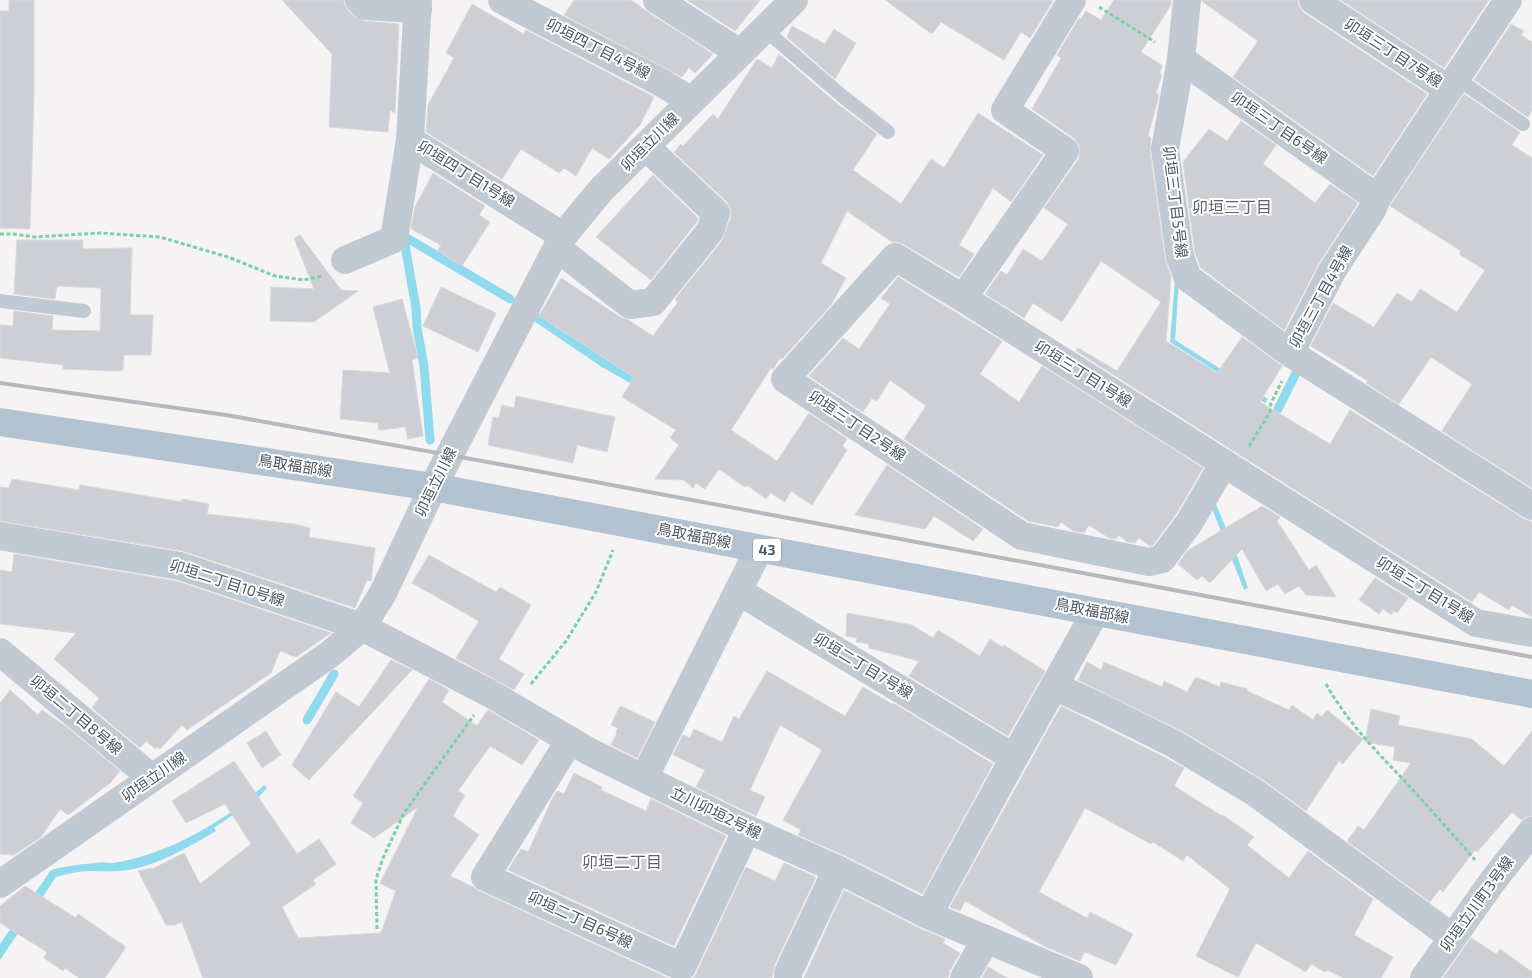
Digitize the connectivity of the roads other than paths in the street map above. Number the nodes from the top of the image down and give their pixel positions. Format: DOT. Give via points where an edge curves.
graph roads {
  1 [pos="359,0"];
  2 [pos="502,0"];
  3 [pos="657,0"];
  4 [pos="794,0"];
  5 [pos="1187,0"];
  6 [pos="1313,0"];
  7 [pos="1508,0"];
  8 [pos="1084,3"];
  9 [pos="418,5"];
  10 [pos="764,29"];
  11 [pos="740,54"];
  12 [pos="1181,59"];
  13 [pos="1452,84"];
  14 [pos="691,101"];
  15 [pos="1523,124"];
  16 [pos="888,132"];
  17 [pos="410,140"];
  18 [pos="646,146"];
  19 [pos="1377,198"];
  20 [pos="560,242"];
  21 [pos="345,260"];
  22 [pos="963,298"];
  23 [pos="0,301"];
  24 [pos="84,311"];
  25 [pos="1293,355"];
  26 [pos="0,422"];
  27 [pos="1230,466"];
  28 [pos="433,487"];
  29 [pos="1532,506"];
  30 [pos="0,536"];
  31 [pos="755,557"];
  32 [pos="738,591"];
  33 [pos="1091,620"];
  34 [pos="362,627"];
  35 [pos="1532,633"];
  36 [pos="0,652"];
  37 [pos="1054,686"];
  38 [pos="1532,694"];
  39 [pos="570,740"];
  40 [pos="1014,758"];
  41 [pos="152,778"];
  42 [pos="644,778"];
  43 [pos="747,829"];
  44 [pos="1532,831"];
  45 [pos="837,869"];
  46 [pos="2,879"];
  47 [pos="928,915"];
  48 [pos="1452,937"];
  49 [pos="986,940"];
  50 [pos="788,978"];
  51 [pos="964,978"];
  52 [pos="1079,978"];
  53 [pos="1424,978"];
  1 -- 9 [label="street" via="365,6"];
  2 -- 14 [label="street, 卯垣四丁目4号線"];
  3 -- 11 [label="street"];
  4 -- 10 [label="street, 卯垣立川線"];
  5 -- 12 [label="street, 卯垣三丁目5号線"];
  6 -- 13 [label="street, 卯垣三丁目7号線"];
  7 -- 13 [label="street, 卯垣三丁目4号線"];
  8 -- 22 [label="street" via="1005,110 1065,151"];
  9 -- 17 [label="street, 卯垣四丁目1号線"];
  10 -- 11 [label="street, 卯垣立川線"];
  10 -- 16 [label="lane"];
  11 -- 14 [label="street, 卯垣立川線"];
  12 -- 19 [label="street, 卯垣三丁目6号線"];
  12 -- 25 [label="street, 卯垣三丁目5号線" via="1165,149 1180,257 1188,278"];
  13 -- 15 [label="lane"];
  13 -- 19 [label="street, 卯垣三丁目4号線"];
  14 -- 18 [label="street, 卯垣立川線"];
  17 -- 20 [label="street, 卯垣四丁目1号線"];
  17 -- 21 [label="street" via="394,239"];
  18 -- 20 [label="street, 卯垣立川線" via="601,190"];
  18 -- 20 [label="street, 卯垣四丁目1号線" via="716,213 710,231 653,302 630,305"];
  19 -- 25 [label="street, 卯垣三丁目4号線" via="1332,271"];
  20 -- 28 [label="street, 卯垣立川線"];
  22 -- 27 [label="street, 卯垣三丁目1号線"];
  22 -- 27 [label="street, 卯垣三丁目2号線" via="895,257 785,378 1022,536 1149,562 1162,558"];
  23 -- 24 [label="lane"];
  25 -- 29 [label="street, 卯垣三丁目4号線"];
  26 -- 28 [label="main road, 鳥取福部線 / 43"];
  27 -- 35 [label="street, 卯垣三丁目1号線" via="1476,623"];
  28 -- 34 [label="street, 卯垣立川線" via="383,593"];
  28 -- 38 [label="main road, 鳥取福部線 / 43"];
  30 -- 34 [label="street, 卯垣二丁目10号線" via="180,566"];
  31 -- 32 [label="street"];
  32 -- 40 [label="street, 卯垣二丁目7号線"];
  32 -- 42 [label="street"];
  33 -- 37 [label="street"];
  34 -- 39 [label="street, 立川卯垣2号線" via="490,693"];
  34 -- 41 [label="street, 卯垣立川線" via="330,654"];
  36 -- 41 [label="street, 卯垣二丁目8号線"];
  37 -- 40 [label="street"];
  37 -- 48 [label="street" via="1174,744 1254,792"];
  39 -- 42 [label="street, 立川卯垣2号線"];
  39 -- 43 [label="street, 卯垣二丁目6号線" via="485,877 682,967"];
  40 -- 47 [label="street"];
  41 -- 46 [label="street, 卯垣立川線"];
  42 -- 43 [label="street, 立川卯垣2号線"];
  43 -- 45 [label="street, 立川卯垣2号線"];
  44 -- 48 [label="street, 卯垣立川町3号線"];
  45 -- 47 [label="street, 立川卯垣2号線"];
  45 -- 50 [label="street"];
  47 -- 49 [label="street, 立川卯垣2号線"];
  48 -- 53 [label="street, 卯垣立川町3号線"];
  49 -- 51 [label="street"];
  49 -- 52 [label="street, 立川卯垣2号線"];
}
